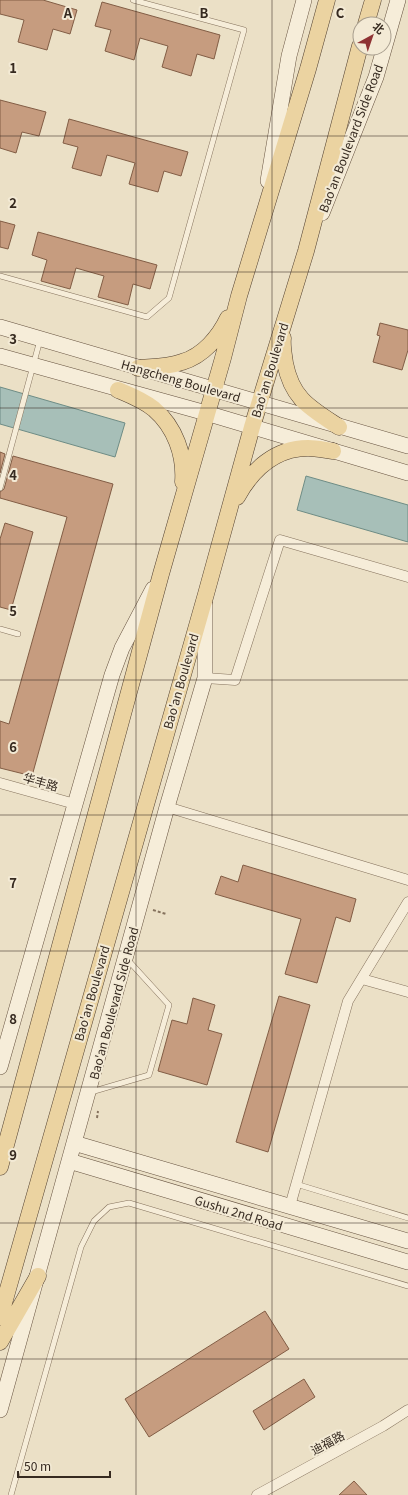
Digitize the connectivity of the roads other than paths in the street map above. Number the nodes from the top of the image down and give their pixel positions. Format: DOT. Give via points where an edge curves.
graph roads {
  1 [pos="133,0"];
  2 [pos="304,0"];
  3 [pos="327,0"];
  4 [pos="373,0"];
  5 [pos="398,0"];
  6 [pos="368,16"];
  7 [pos="357,56"];
  8 [pos="262,220"];
  9 [pos="306,251"];
  10 [pos="0,276"];
  11 [pos="239,296"];
  12 [pos="285,318"];
  13 [pos="0,327"];
  14 [pos="41,339"];
  15 [pos="0,356"];
  16 [pos="33,366"];
  17 [pos="138,368"];
  18 [pos="118,390"];
  19 [pos="214,390"];
  20 [pos="260,403"];
  21 [pos="206,413"];
  22 [pos="252,427"];
  23 [pos="339,427"];
  24 [pos="408,446"];
  25 [pos="333,451"];
  26 [pos="408,473"];
  27 [pos="0,488"];
  28 [pos="181,503"];
  29 [pos="226,516"];
  30 [pos="161,574"];
  31 [pos="408,577"];
  32 [pos="206,594"];
  33 [pos="0,629"];
  34 [pos="18,634"];
  35 [pos="205,678"];
  36 [pos="0,783"];
  37 [pos="75,804"];
  38 [pos="167,807"];
  39 [pos="408,880"];
  40 [pos="408,902"];
  41 [pos="125,957"];
  42 [pos="362,979"];
  43 [pos="408,992"];
  44 [pos="0,1067"];
  45 [pos="88,1093"];
  46 [pos="74,1142"];
  47 [pos="69,1161"];
  48 [pos="0,1167"];
  49 [pos="296,1184"];
  50 [pos="290,1206"];
  51 [pos="408,1218"];
  52 [pos="408,1241"];
  53 [pos="408,1262"];
  54 [pos="38,1276"];
  55 [pos="408,1286"];
  56 [pos="0,1317"];
  57 [pos="0,1342"];
  58 [pos="0,1410"];
  59 [pos="408,1410"];
  60 [pos="11,1495"];
  61 [pos="256,1495"];
  1 -- 10 [label="lane" via="244,30 169,298 147,317"];
  2 -- 8 [label="main road" via="289,56"];
  3 -- 8 [label="main road"];
  4 -- 6 [label="main road"];
  5 -- 9 [label="main road, Bao'an Boulevard Side Road" via="371,90"];
  7 -- 9 [label="main road, Bao'an Boulevard"];
  8 -- 11 [label="main road"];
  9 -- 12 [label="main road, Bao'an Boulevard"];
  11 -- 17 [label="main road" via="226,323 209,345 197,355 166,366"];
  11 -- 19 [label="main road"];
  12 -- 20 [label="main road, Bao'an Boulevard"];
  12 -- 23 [label="main road" via="282,342 292,385 305,403"];
  13 -- 14 [label="main road, Hangcheng Boulevard"];
  14 -- 16 [label="lane"];
  14 -- 17 [label="main road, Hangcheng Boulevard"];
  15 -- 16 [label="main road, Hangcheng Boulevard"];
  16 -- 18 [label="main road, Hangcheng Boulevard"];
  16 -- 27 [label="lane"];
  17 -- 19 [label="main road, Hangcheng Boulevard"];
  18 -- 21 [label="main road, Hangcheng Boulevard"];
  18 -- 28 [label="main road" via="153,408 173,431 180,452 183,474"];
  19 -- 20 [label="main road, Hangcheng Boulevard"];
  19 -- 21 [label="main road"];
  20 -- 22 [label="main road, Bao'an Boulevard"];
  20 -- 23 [label="main road, Hangcheng Boulevard"];
  21 -- 22 [label="main road, Hangcheng Boulevard"];
  21 -- 28 [label="main road"];
  22 -- 25 [label="main road, Hangcheng Boulevard"];
  22 -- 29 [label="main road, Bao'an Boulevard"];
  23 -- 24 [label="main road, Hangcheng Boulevard"];
  25 -- 26 [label="main road, Hangcheng Boulevard"];
  25 -- 29 [label="main road" via="295,449 272,458 251,476"];
  28 -- 30 [label="main road"];
  29 -- 32 [label="main road, Bao'an Boulevard"];
  30 -- 37 [label="main road" via="122,648"];
  30 -- 48 [label="main road"];
  31 -- 35 [label="street" via="280,540 235,680"];
  32 -- 35 [label="main road, Bao'an Boulevard Side Road"];
  32 -- 56 [label="main road, Bao'an Boulevard"];
  33 -- 34 [label="lane"];
  35 -- 38 [label="main road, Bao'an Boulevard Side Road"];
  36 -- 37 [label="street, 华丰路"];
  37 -- 44 [label="main road"];
  38 -- 39 [label="street"];
  38 -- 41 [label="main road, Bao'an Boulevard Side Road"];
  40 -- 42 [label="street"];
  41 -- 45 [label="main road, Bao'an Boulevard Side Road"];
  41 -- 45 [label="lane" via="169,1005 149,1075"];
  42 -- 43 [label="street"];
  42 -- 49 [label="street" via="348,1001"];
  45 -- 46 [label="main road, Bao'an Boulevard Side Road"];
  46 -- 47 [label="main road, Bao'an Boulevard Side Road"];
  46 -- 50 [label="main road, Gushu 2nd Road"];
  47 -- 53 [label="main road, Gushu 2nd Road"];
  47 -- 54 [label="main road, Bao'an Boulevard Side Road"];
  49 -- 50 [label="street"];
  49 -- 51 [label="lane"];
  50 -- 52 [label="main road, Gushu 2nd Road"];
  54 -- 57 [label="main road"];
  54 -- 58 [label="main road, Bao'an Boulevard Side Road"];
  55 -- 60 [label="lane" via="129,1203 110,1207 94,1221 81,1247"];
  59 -- 61 [label="street, 迪福路"];
}
